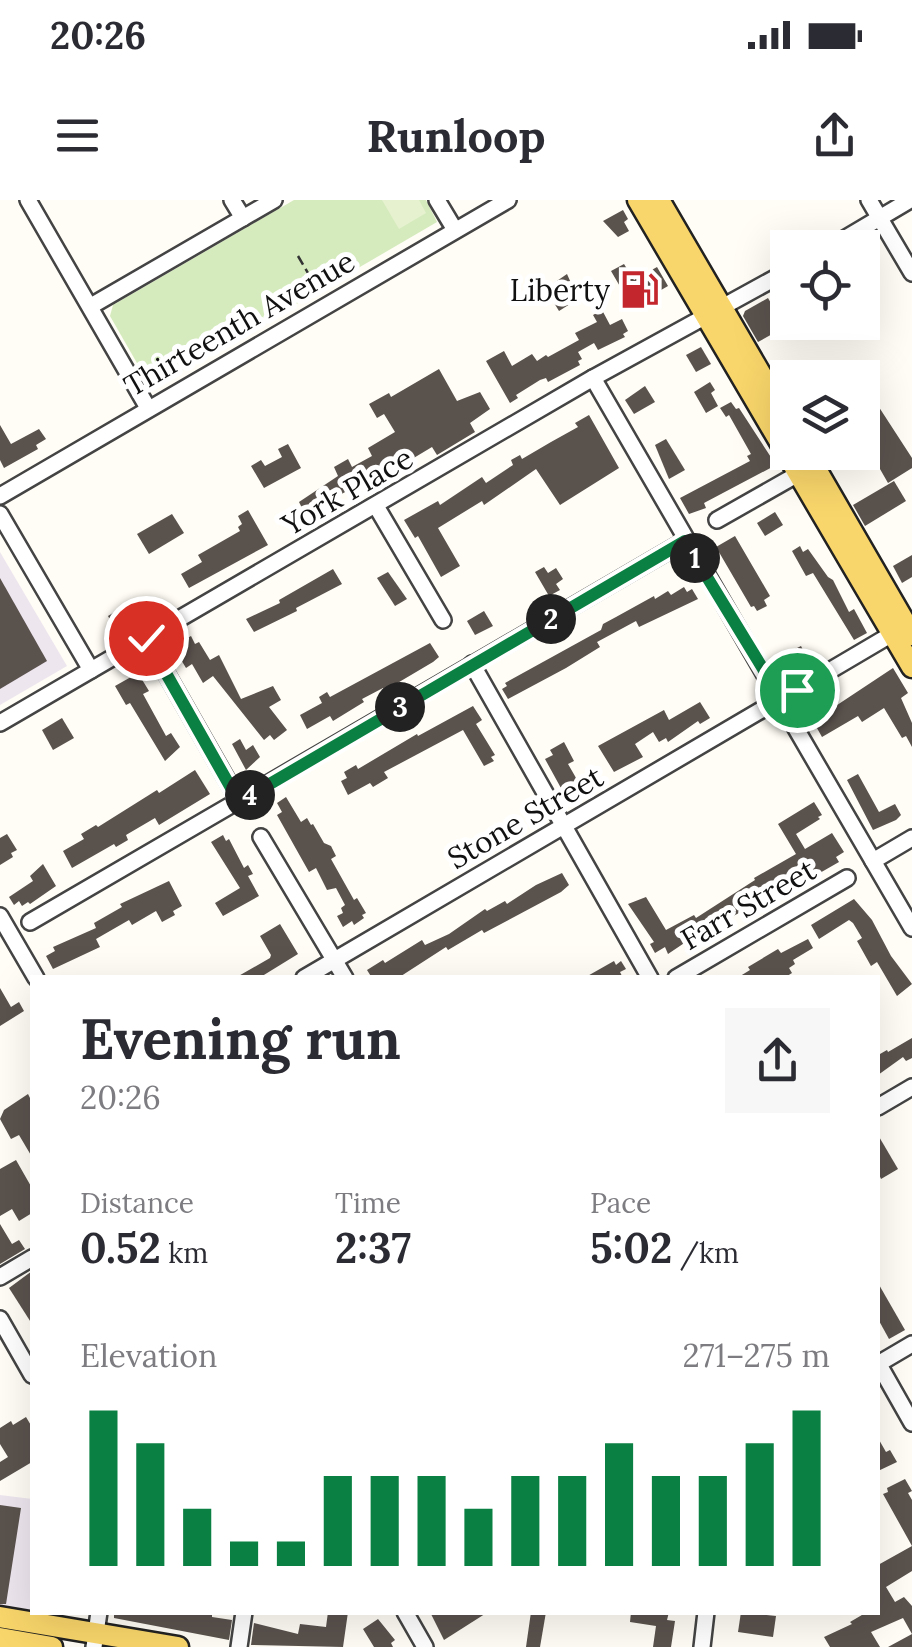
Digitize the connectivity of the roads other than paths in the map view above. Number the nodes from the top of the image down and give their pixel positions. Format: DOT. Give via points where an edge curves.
graph roads {
  1 [pos="28,200"];
  2 [pos="232,200"];
  3 [pos="274,200"];
  4 [pos="438,200"];
  5 [pos="508,200"];
  6 [pos="638,200"];
  7 [pos="659,200"];
  8 [pos="869,200"];
  9 [pos="910,200"];
  10 [pos="243,218"];
  11 [pos="880,218"];
  12 [pos="455,230"];
  13 [pos="859,230"];
  14 [pos="912,273"];
  15 [pos="770,281"];
  16 [pos="91,306"];
  17 [pos="714,311"];
  18 [pos="592,378"];
  19 [pos="770,394"];
  20 [pos="770,404"];
  21 [pos="148,408"];
  22 [pos="796,470"];
  23 [pos="810,470"];
  24 [pos="0,496"];
  25 [pos="376,506"];
  26 [pos="0,514"];
  27 [pos="717,520"];
  28 [pos="685,541"];
  29 [pos="443,620"];
  30 [pos="907,633"];
  31 [pos="146,638"];
  32 [pos="472,664"];
  33 [pos="912,667"];
  34 [pos="92,670"];
  35 [pos="0,722"];
  36 [pos="239,802"];
  37 [pos="564,826"];
  38 [pos="261,836"];
  39 [pos="912,838"];
  40 [pos="873,861"];
  41 [pos="847,878"];
  42 [pos="0,916"];
  43 [pos="30,922"];
  44 [pos="912,928"];
  45 [pos="334,960"];
  46 [pos="34,975"];
  47 [pos="309,975"];
  48 [pos="342,975"];
  49 [pos="648,975"];
  50 [pos="681,975"];
  51 [pos="912,1087"];
  52 [pos="880,1106"];
  53 [pos="30,1259"];
  54 [pos="0,1277"];
  55 [pos="0,1319"];
  56 [pos="912,1344"];
  57 [pos="880,1363"];
  58 [pos="880,1367"];
  59 [pos="30,1371"];
  60 [pos="912,1423"];
  61 [pos="244,1615"];
  62 [pos="407,1615"];
  63 [pos="706,1615"];
  64 [pos="0,1617"];
  65 [pos="96,1631"];
  66 [pos="0,1638"];
  67 [pos="166,1646"];
  68 [pos="52,1647"];
  69 [pos="239,1647"];
  70 [pos="425,1647"];
  71 [pos="702,1647"];
  1 -- 16 [label="street"];
  2 -- 10 [label="street"];
  3 -- 10 [label="street"];
  4 -- 12 [label="street"];
  5 -- 12 [label="street, Thirteenth Avenue"];
  6 -- 17 [label="main road"];
  7 -- 17 [label="main road"];
  8 -- 11 [label="street"];
  9 -- 11 [label="street"];
  10 -- 16 [label="street"];
  11 -- 13 [label="street"];
  11 -- 14 [label="street"];
  12 -- 21 [label="street, Thirteenth Avenue"];
  15 -- 17 [label="street, York Place"];
  16 -- 21 [label="street"];
  17 -- 18 [label="street, York Place"];
  17 -- 19 [label="main road"];
  17 -- 20 [label="main road"];
  18 -- 25 [label="street, York Place"];
  18 -- 28 [label="street"];
  21 -- 24 [label="street, Thirteenth Avenue"];
  22 -- 27 [label="street"];
  23 -- 30 [label="main road"];
  25 -- 29 [label="street"];
  25 -- 31 [label="street, York Place"];
  26 -- 34 [label="street"];
  28 -- 30 [label="street" via="766,675 782,690 797,690"];
  28 -- 32 [label="street"];
  30 -- 33 [label="main road"];
  31 -- 34 [label="street, York Place"];
  31 -- 36 [label="street"];
  32 -- 36 [label="street"];
  32 -- 37 [label="street"];
  34 -- 35 [label="street, York Place"];
  36 -- 43 [label="street"];
  37 -- 40 [label="street, Stone Street" via="774,708 791,720"];
  37 -- 45 [label="street, Stone Street"];
  37 -- 49 [label="street"];
  38 -- 45 [label="street"];
  39 -- 40 [label="street"];
  40 -- 44 [label="street"];
  41 -- 50 [label="street, Farr Street"];
  42 -- 46 [label="street"];
  45 -- 47 [label="street, Stone Street"];
  45 -- 48 [label="street"];
  51 -- 52 [label="street"];
  53 -- 54 [label="street"];
  55 -- 59 [label="street"];
  56 -- 57 [label="street"];
  58 -- 60 [label="street"];
  61 -- 69 [label="street"];
  62 -- 70 [label="street"];
  63 -- 71 [label="street"];
  64 -- 65 [label="main road"];
  65 -- 67 [label="main road"];
  66 -- 68 [label="main road"];
}
